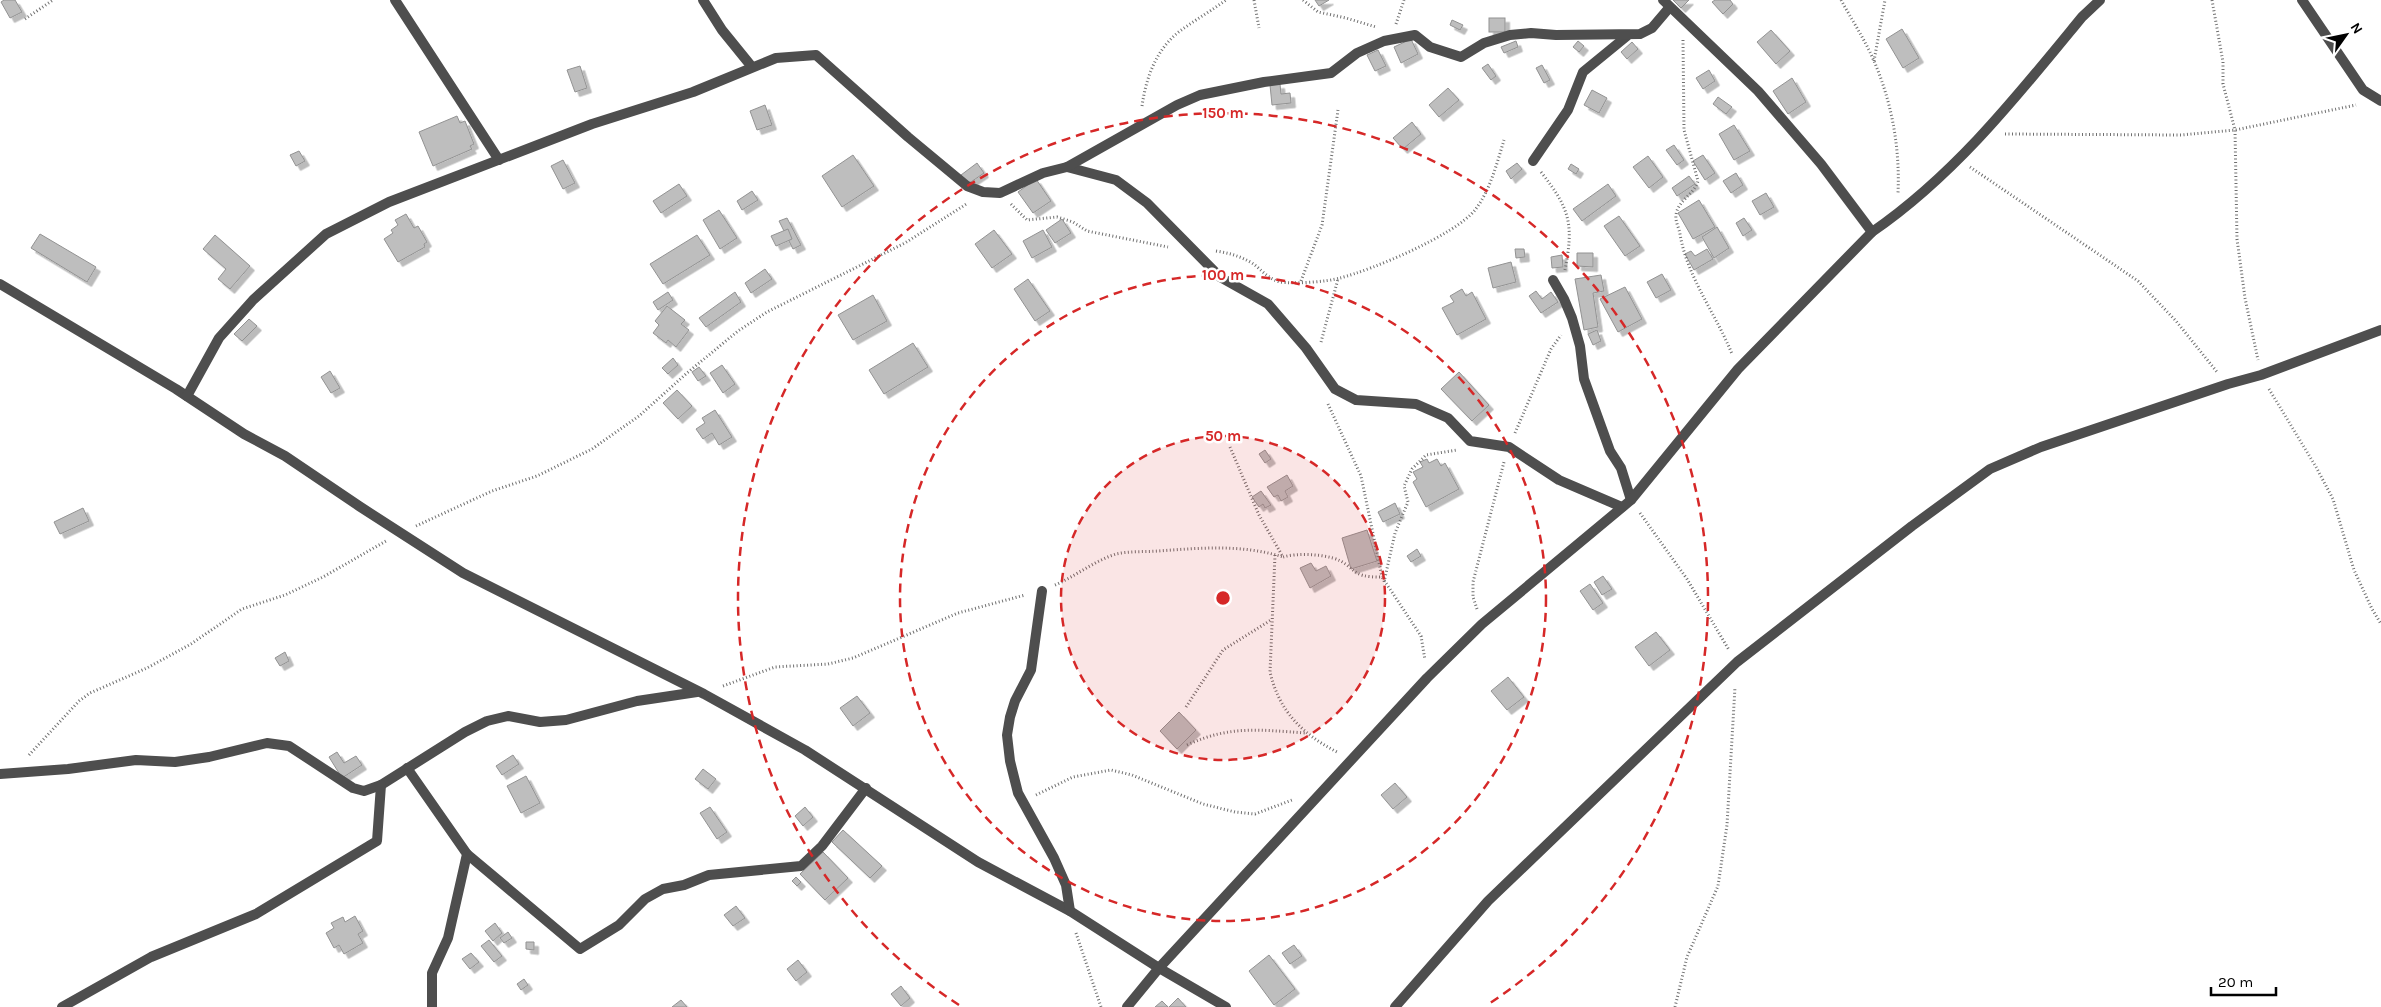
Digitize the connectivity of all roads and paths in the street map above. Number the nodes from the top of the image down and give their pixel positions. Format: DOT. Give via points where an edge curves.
graph roads {
  1 [pos="53,0"];
  2 [pos="395,0"];
  3 [pos="703,0"];
  4 [pos="1226,0"];
  5 [pos="1254,0"];
  6 [pos="1304,0"];
  7 [pos="1404,0"];
  8 [pos="1841,0"];
  9 [pos="1885,0"];
  10 [pos="2100,0"];
  11 [pos="2212,0"];
  12 [pos="2302,0"];
  13 [pos="1666,4"];
  14 [pos="25,19"];
  15 [pos="1684,21"];
  16 [pos="1259,28"];
  17 [pos="1385,28"];
  18 [pos="1415,35"];
  19 [pos="1626,36"];
  20 [pos="1874,61"];
  21 [pos="752,67"];
  22 [pos="2380,100"];
  23 [pos="1338,110"];
  24 [pos="1138,126"];
  25 [pos="2235,130"];
  26 [pos="1984,134"];
  27 [pos="1504,140"];
  28 [pos="499,160"];
  29 [pos="1959,160"];
  30 [pos="1532,161"];
  31 [pos="1067,167"];
  32 [pos="983,192"];
  33 [pos="1000,193"];
  34 [pos="1898,215"];
  35 [pos="1872,232"];
  36 [pos="1192,249"];
  37 [pos="1338,279"];
  38 [pos="1553,280"];
  39 [pos="1301,281"];
  40 [pos="0,284"];
  41 [pos="2381,330"];
  42 [pos="1317,366"];
  43 [pos="1738,369"];
  44 [pos="2261,375"];
  45 [pos="2228,384"];
  46 [pos="1325,394"];
  47 [pos="187,396"];
  48 [pos="1230,447"];
  49 [pos="1460,450"];
  50 [pos="1631,500"];
  51 [pos="1622,507"];
  52 [pos="401,533"];
  53 [pos="1275,554"];
  54 [pos="1283,557"];
  55 [pos="1382,577"];
  56 [pos="1384,583"];
  57 [pos="1042,591"];
  58 [pos="1272,620"];
  59 [pos="2381,624"];
  60 [pos="1737,662"];
  61 [pos="1427,678"];
  62 [pos="700,693"];
  63 [pos="1186,707"];
  64 [pos="1306,734"];
  65 [pos="1187,745"];
  66 [pos="27,758"];
  67 [pos="1352,760"];
  68 [pos="407,768"];
  69 [pos="0,774"];
  70 [pos="381,785"];
  71 [pos="866,788"];
  72 [pos="1297,798"];
  73 [pos="1023,802"];
  74 [pos="467,854"];
  75 [pos="1070,911"];
  76 [pos="1159,968"];
  77 [pos="62,1007"];
  78 [pos="432,1007"];
  79 [pos="1101,1007"];
  80 [pos="1127,1007"];
  81 [pos="1226,1007"];
  82 [pos="1395,1007"];
  83 [pos="1675,1007"];
  1 -- 14 [label="path"];
  2 -- 28 [label="street"];
  3 -- 21 [label="street"];
  4 -- 24 [label="path" via="1166,43 1145,85"];
  5 -- 16 [label="path"];
  6 -- 17 [label="path" via="1318,12"];
  7 -- 18 [label="path" via="1394,29"];
  8 -- 20 [label="path"];
  9 -- 20 [label="path"];
  10 -- 26 [label="street"];
  11 -- 25 [label="path" via="2223,84"];
  12 -- 22 [label="street" via="2363,90"];
  13 -- 15 [label="street"];
  13 -- 19 [label="street" via="1652,28"];
  15 -- 35 [label="street" via="1758,91 1821,164"];
  15 -- 43 [label="path" via="1684,130 1698,181 1696,189 1679,205 1675,217 1684,256 1722,328"];
  18 -- 19 [label="street" via="1430,46 1461,56 1484,43 1532,33"];
  18 -- 24 [label="street" via="1384,41 1357,53 1331,73 1200,95"];
  19 -- 30 [label="street" via="1583,72 1568,110"];
  20 -- 34 [label="path" via="1891,111 1899,166"];
  21 -- 28 [label="street" via="693,92 592,124"];
  21 -- 32 [label="street" via="776,58 816,55 951,174 967,186"];
  22 -- 25 [label="path"];
  23 -- 39 [label="path" via="1322,225"];
  24 -- 31 [label="street"];
  25 -- 26 [label="path" via="2181,135"];
  25 -- 44 [label="path" via="2237,239"];
  26 -- 29 [label="street"];
  27 -- 37 [label="path" via="1496,168 1474,211 1455,227 1406,253"];
  28 -- 47 [label="street" via="389,202 326,234 253,300 219,338"];
  29 -- 34 [label="street"];
  29 -- 45 [label="path" via="2138,281"];
  30 -- 38 [label="path" via="1558,193 1568,217 1570,245 1564,272"];
  31 -- 33 [label="street" via="1043,173"];
  31 -- 36 [label="street" via="1116,180 1147,204"];
  32 -- 33 [label="street"];
  32 -- 52 [label="path" via="950,217 905,243 767,312 738,331 639,416 592,449 538,476 492,490"];
  33 -- 36 [label="path" via="1027,220 1057,217 1087,231"];
  34 -- 35 [label="street"];
  35 -- 43 [label="street"];
  36 -- 39 [label="path" via="1236,255 1271,278 1288,283"];
  36 -- 42 [label="street" via="1220,277 1268,304 1306,348"];
  37 -- 39 [label="path"];
  37 -- 42 [label="path"];
  38 -- 50 [label="street" via="1572,318 1584,379"];
  40 -- 47 [label="street"];
  41 -- 44 [label="street"];
  42 -- 51 [label="street" via="1335,389 1356,400 1416,404 1448,418 1470,441 1509,446 1560,480"];
  43 -- 50 [label="street"];
  44 -- 45 [label="street"];
  44 -- 59 [label="path" via="2333,499 2354,570"];
  45 -- 60 [label="street" via="2041,446 1990,469"];
  46 -- 55 [label="path" via="1361,476"];
  47 -- 52 [label="street"];
  48 -- 54 [label="path" via="1259,515"];
  49 -- 56 [label="path" via="1426,455 1412,469 1404,486 1408,502 1395,533"];
  50 -- 51 [label="street"];
  50 -- 60 [label="path" via="1687,579"];
  51 -- 61 [label="street" via="1482,624"];
  52 -- 62 [label="street" via="485,585"];
  52 -- 66 [label="path" via="324,577 285,595 242,609 191,644 90,694"];
  53 -- 54 [label="path"];
  53 -- 57 [label="path" via="1235,548 1117,554 1099,560 1073,578"];
  53 -- 58 [label="path"];
  54 -- 55 [label="path" via="1303,554 1333,558 1357,575"];
  55 -- 56 [label="path"];
  56 -- 61 [label="path" via="1420,636"];
  57 -- 62 [label="path" via="958,613 853,658 775,667"];
  57 -- 73 [label="street" via="1031,670 1015,701 1008,735 1012,777"];
  58 -- 63 [label="path" via="1223,650"];
  58 -- 64 [label="path" via="1270,672 1274,687 1290,717"];
  60 -- 82 [label="street" via="1488,901"];
  60 -- 83 [label="path" via="1727,825 1718,886 1687,957"];
  61 -- 67 [label="street"];
  62 -- 68 [label="street" via="637,701 566,720 540,722 508,716 487,720"];
  62 -- 71 [label="street"];
  64 -- 65 [label="path" via="1264,729 1227,731 1208,735"];
  64 -- 67 [label="path"];
  67 -- 76 [label="street"];
  68 -- 70 [label="street"];
  68 -- 74 [label="street"];
  69 -- 70 [label="street" via="136,760 175,762 267,743 289,746 353,788 364,791"];
  70 -- 77 [label="street" via="376,841 256,914 151,957"];
  71 -- 74 [label="street" via="822,846 802,866 709,876 663,889 646,899 619,925 580,949"];
  71 -- 75 [label="street" via="978,862"];
  72 -- 73 [label="path" via="1255,814 1235,812 1202,804 1132,775 1111,770 1072,777"];
  73 -- 75 [label="street" via="1058,867 1066,886"];
  74 -- 78 [label="street" via="448,938 432,973"];
  75 -- 76 [label="street"];
  75 -- 79 [label="path"];
  76 -- 80 [label="street"];
  76 -- 81 [label="street"];
}
